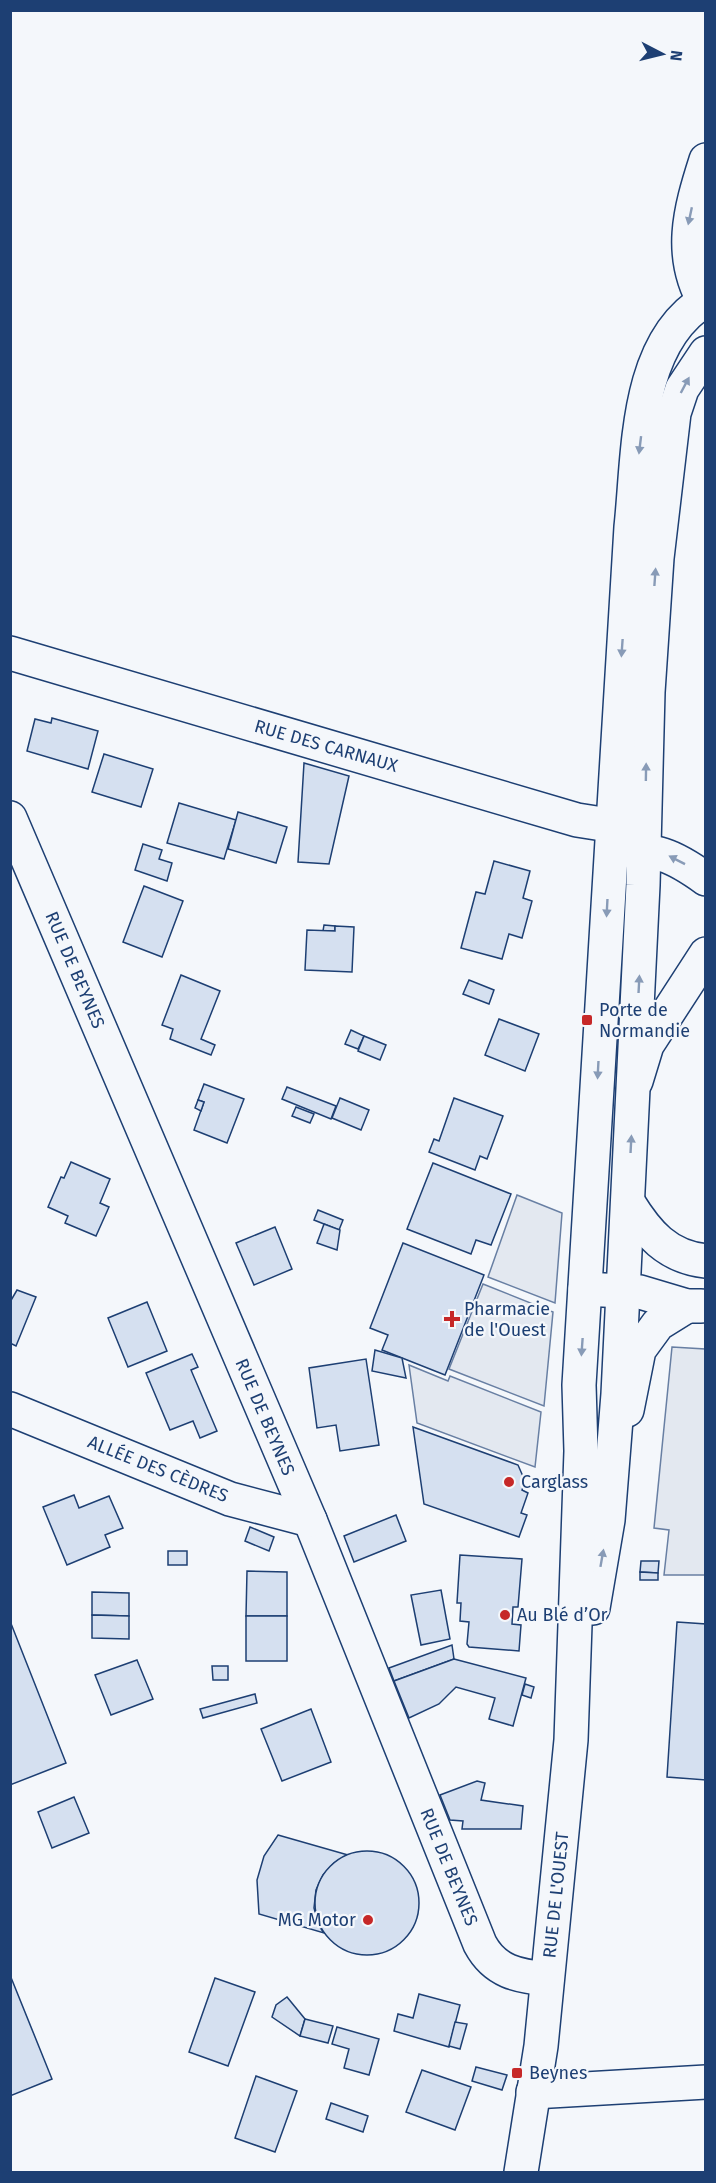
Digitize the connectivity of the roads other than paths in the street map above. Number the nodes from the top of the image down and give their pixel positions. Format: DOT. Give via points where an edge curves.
graph roads {
  1 [pos="705,160"];
  2 [pos="705,302"];
  3 [pos="705,353"];
  4 [pos="10,653"];
  5 [pos="10,819"];
  6 [pos="612,837"];
  7 [pos="644,840"];
  8 [pos="705,879"];
  9 [pos="705,954"];
  10 [pos="635,1085"];
  11 [pos="628,1202"];
  12 [pos="664,1248"];
  13 [pos="705,1261"];
  14 [pos="586,1274"];
  15 [pos="624,1276"];
  16 [pos="696,1306"];
  17 [pos="10,1409"];
  18 [pos="310,1520"];
  19 [pos="608,1520"];
  20 [pos="571,1740"];
  21 [pos="547,1979"];
  22 [pos="705,2082"];
  23 [pos="537,2093"];
  24 [pos="521,2172"];
  25 [pos="541,2172"];
  1 -- 2 [label="main road, one-way" via="690,213 687,242 694,283"];
  2 -- 6 [label="main road, one-way" via="687,314 671,333 652,368 646,391 631,527"];
  7 -- 3 [label="main road, one-way" via="648,692 669,448 682,389"];
  4 -- 6 [label="main road, RUE DES CARNAUX" via="577,820"];
  5 -- 18 [label="main road, RUE DE BEYNES"];
  6 -- 7 [label="main road, RUE DES CARNAUX"];
  6 -- 14 [label="main road, one-way"];
  8 -- 7 [label="main road, RUE DES CARNAUX, one-way"];
  10 -- 7 [label="main road, one-way"];
  9 -- 10 [label="main road" via="647,1045"];
  11 -- 10 [label="main road, one-way"];
  11 -- 12 [label="main road" via="645,1230"];
  11 -- 15 [label="main road"];
  12 -- 13 [label="main road"];
  12 -- 15 [label="main road" via="643,1258"];
  14 -- 15 [label="main road"];
  14 -- 20 [label="main road, one-way" via="579,1385 581,1451"];
  15 -- 16 [label="main road" via="640,1292"];
  15 -- 19 [label="main road"];
  16 -- 19 [label="main road" via="658,1324 639,1350"];
  17 -- 18 [label="main road, ALLÉE DES CÈDRES" via="230,1499"];
  18 -- 21 [label="main road, RUE DE BEYNES" via="480,1944 496,1965 510,1973"];
  20 -- 19 [label="main road, one-way"];
  20 -- 21 [label="main road, RUE DE L'OUEST"];
  21 -- 23 [label="main road, RUE DE L'OUEST"];
  22 -- 23 [label="main road"];
  23 -- 24 [label="main road, RUE DE L'OUEST"];
  23 -- 25 [label="main road, RUE DE L'OUEST"];
}
